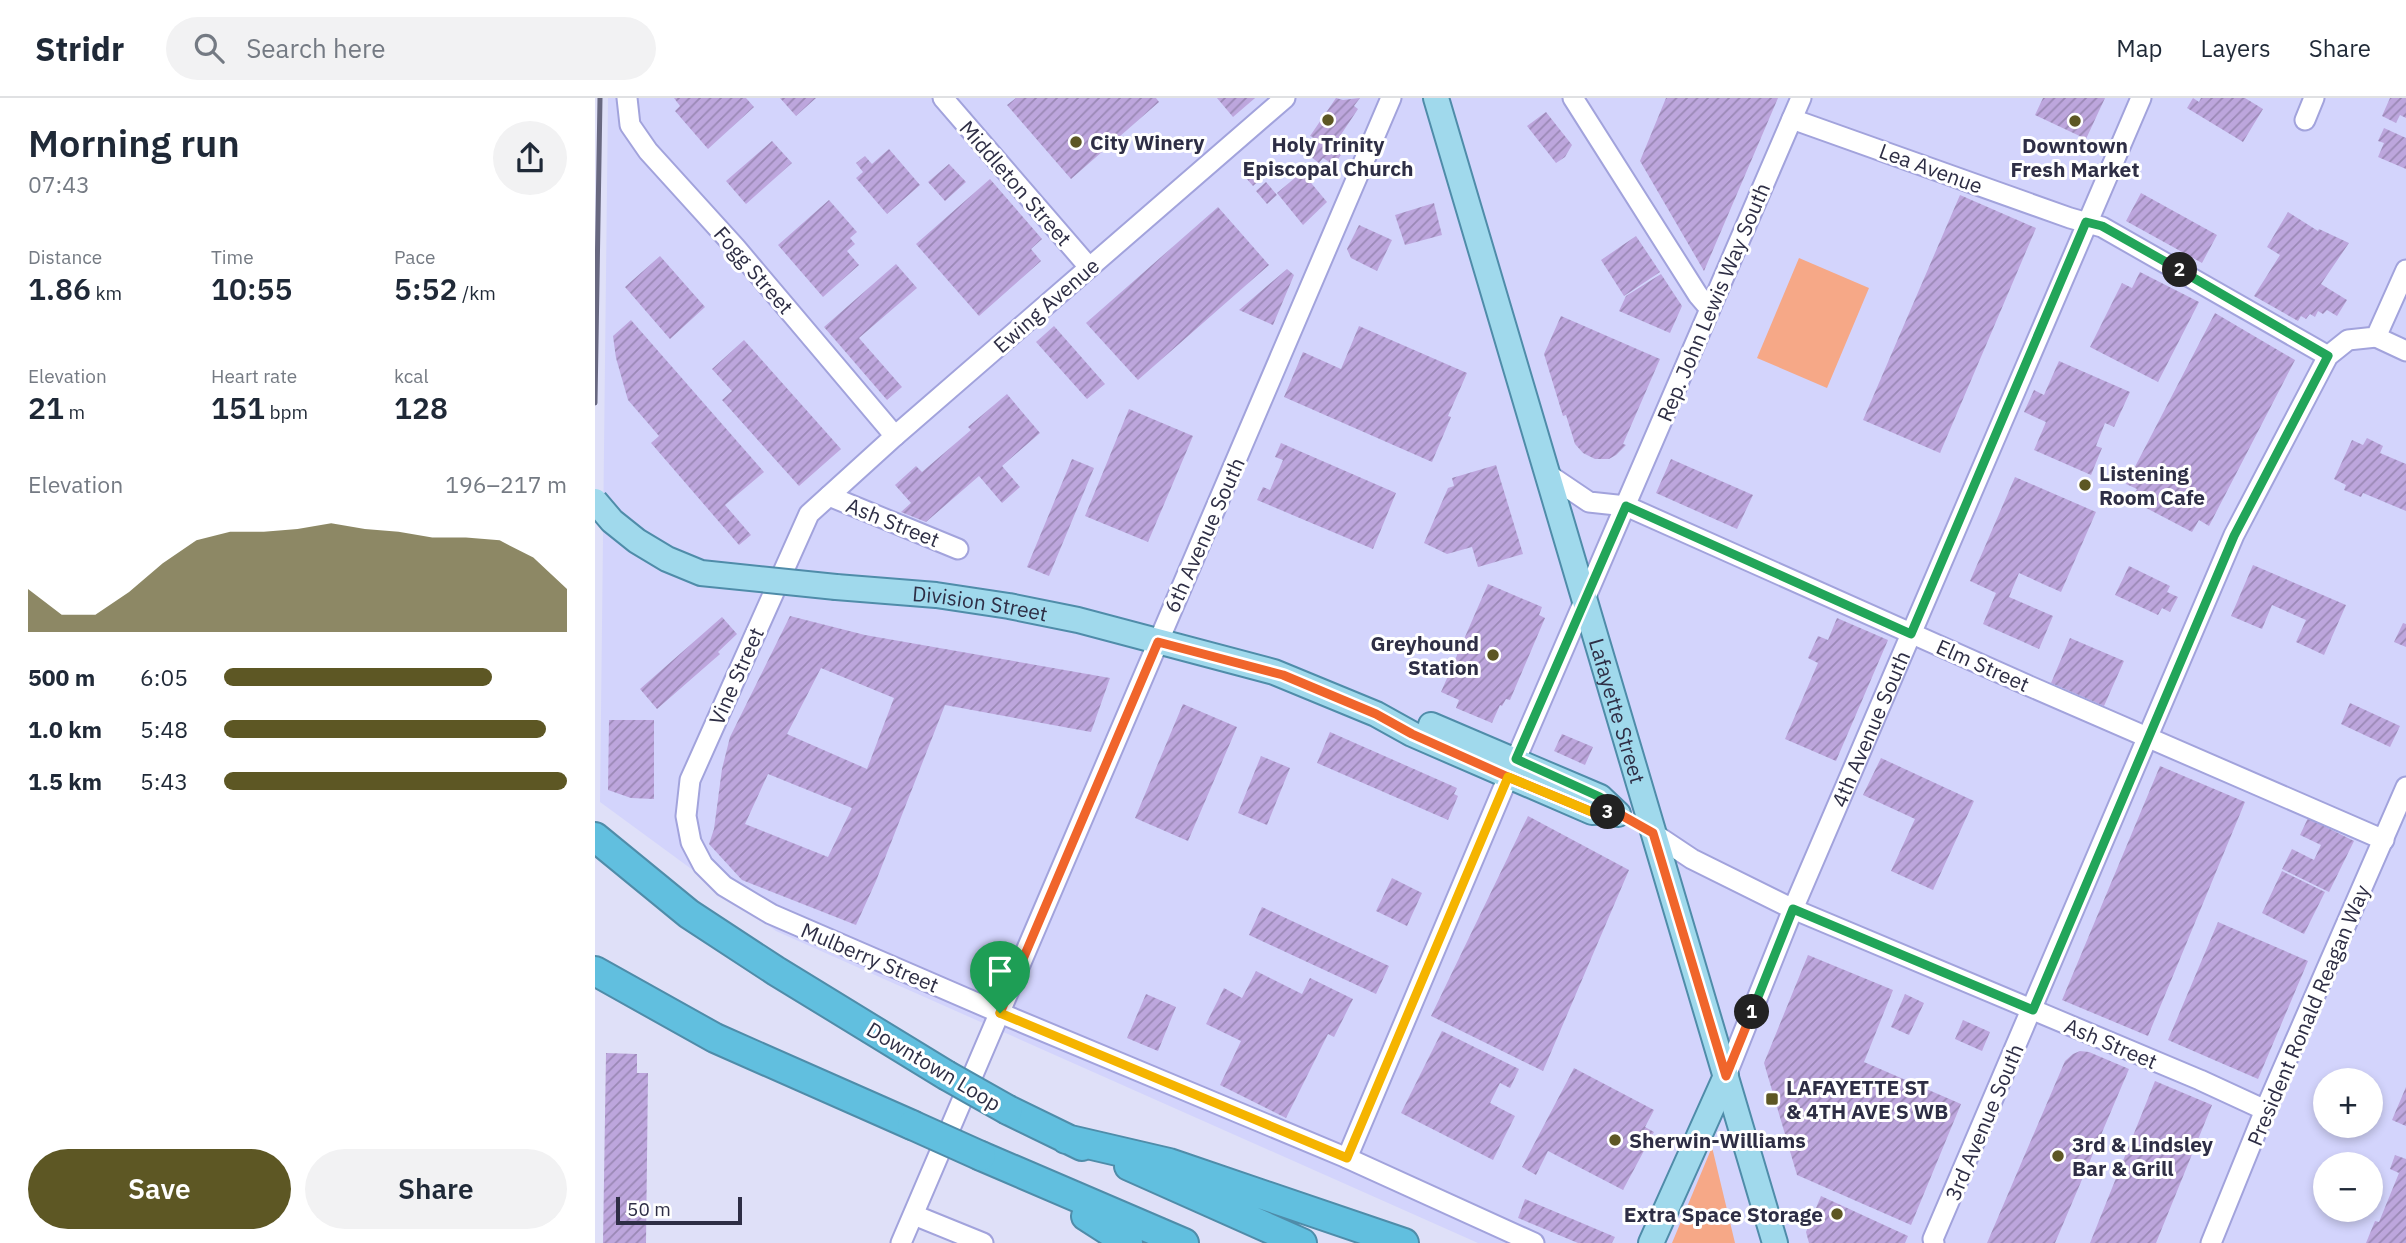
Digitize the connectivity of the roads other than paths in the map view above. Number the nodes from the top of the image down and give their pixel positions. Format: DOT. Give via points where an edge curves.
graph roads {
  1 [pos="627,98"];
  2 [pos="943,98"];
  3 [pos="1285,98"];
  4 [pos="1391,98"];
  5 [pos="1436,98"];
  6 [pos="1573,98"];
  7 [pos="1801,98"];
  8 [pos="2141,98"];
  9 [pos="2314,98"];
  10 [pos="1792,119"];
  11 [pos="2305,120"];
  12 [pos="2086,222"];
  13 [pos="1089,267"];
  14 [pos="2406,270"];
  15 [pos="1710,309"];
  16 [pos="2376,337"];
  17 [pos="2406,351"];
  18 [pos="2328,356"];
  19 [pos="895,436"];
  20 [pos="1546,472"];
  21 [pos="829,496"];
  22 [pos="595,501"];
  23 [pos="1626,506"];
  24 [pos="809,514"];
  25 [pos="958,549"];
  26 [pos="1584,603"];
  27 [pos="1911,634"];
  28 [pos="1158,642"];
  29 [pos="2148,737"];
  30 [pos="1512,768"];
  31 [pos="2406,787"];
  32 [pos="1653,833"];
  33 [pos="595,838"];
  34 [pos="2384,840"];
  35 [pos="691,842"];
  36 [pos="595,858"];
  37 [pos="1793,909"];
  38 [pos="689,914"];
  39 [pos="595,971"];
  40 [pos="2033,1010"];
  41 [pos="1000,1013"];
  42 [pos="1726,1076"];
  43 [pos="2266,1110"];
  44 [pos="1066,1139"];
  45 [pos="1347,1158"];
  46 [pos="1025,1176"];
  47 [pos="914,1215"];
  48 [pos="1934,1241"];
  49 [pos="901,1243"];
  50 [pos="983,1243"];
  51 [pos="1128,1243"];
  52 [pos="1184,1243"];
  53 [pos="1302,1243"];
  54 [pos="1405,1243"];
  55 [pos="1534,1243"];
  56 [pos="1651,1243"];
  57 [pos="1775,1243"];
  58 [pos="2211,1243"];
  1 -- 19 [label="street, Fogg Street" via="630,125 648,151"];
  2 -- 13 [label="street, Middleton Street"];
  3 -- 13 [label="street, Ewing Avenue"];
  4 -- 28 [label="street, 6th Avenue South"];
  5 -- 20 [label="main road, Lafayette Street"];
  6 -- 15 [label="street"];
  7 -- 10 [label="street, Rep. John Lewis Way South"];
  8 -- 12 [label="street, 4th Avenue South"];
  9 -- 11 [label="street"];
  10 -- 12 [label="street, Lea Avenue"];
  10 -- 15 [label="street, Rep. John Lewis Way South"];
  12 -- 18 [label="street, Lea Avenue" via="2102,226"];
  12 -- 27 [label="street, 4th Avenue South"];
  13 -- 19 [label="street, Ewing Avenue"];
  14 -- 16 [label="street"];
  15 -- 23 [label="street, Rep. John Lewis Way South"];
  16 -- 17 [label="street"];
  16 -- 18 [label="street" via="2348,340"];
  18 -- 29 [label="street, 3rd Avenue South" via="2234,536"];
  19 -- 21 [label="street, Ewing Avenue"];
  20 -- 23 [label="street, Elm Street" via="1589,502"];
  20 -- 26 [label="main road, Lafayette Street"];
  21 -- 24 [label="street, Ewing Avenue"];
  21 -- 25 [label="street, Ash Street"];
  22 -- 28 [label="main road, Division Street, bridge" via="637,541 701,573 973,600 1078,620"];
  23 -- 26 [label="street, Rep. John Lewis Way South"];
  23 -- 27 [label="street, Elm Street"];
  24 -- 35 [label="street, Vine Street" via="690,780 685,816"];
  26 -- 30 [label="street, Rep. John Lewis Way South"];
  26 -- 32 [label="main road, Lafayette Street"];
  27 -- 29 [label="street, Elm Street"];
  27 -- 37 [label="street, 4th Avenue South"];
  28 -- 30 [label="main road, Division Street" via="1283,675 1412,734"];
  28 -- 41 [label="street, 6th Avenue South"];
  29 -- 34 [label="street, Elm Street"];
  29 -- 40 [label="street, 3rd Avenue South"];
  30 -- 32 [label="main road, Division Street" via="1592,812 1614,811"];
  30 -- 45 [label="street, Rep. John Lewis Way South"];
  31 -- 34 [label="street, President Ronald Reagan Way"];
  32 -- 37 [label="street, Ash Street" via="1692,859"];
  32 -- 42 [label="main road, Lafayette Street"];
  33 -- 38 [label="highway, Downtown Loop"];
  34 -- 43 [label="street, President Ronald Reagan Way"];
  35 -- 41 [label="street, Mulberry Street" via="703,864 724,886 771,915"];
  36 -- 38 [label="highway"];
  37 -- 40 [label="street, Ash Street"];
  37 -- 42 [label="street, 4th Avenue South"];
  38 -- 44 [label="highway, Downtown Loop, bridge" via="946,1075"];
  39 -- 46 [label="highway, bridge" via="715,1038"];
  40 -- 43 [label="street, Ash Street"];
  40 -- 48 [label="street, 3rd Avenue South"];
  41 -- 45 [label="street, Mulberry Street"];
  41 -- 47 [label="street, 6th Avenue South"];
  42 -- 56 [label="main road, 4th Avenue South"];
  42 -- 57 [label="main road, Lafayette Street"];
  43 -- 58 [label="street, President Ronald Reagan Way"];
  44 -- 53 [label="highway, Downtown Loop"];
  44 -- 54 [label="highway" via="1169,1163"];
  45 -- 55 [label="street, Mulberry Street"];
  46 -- 51 [label="highway"];
  46 -- 52 [label="highway"];
  47 -- 49 [label="street, 6th Avenue South"];
  47 -- 50 [label="street"];
}
